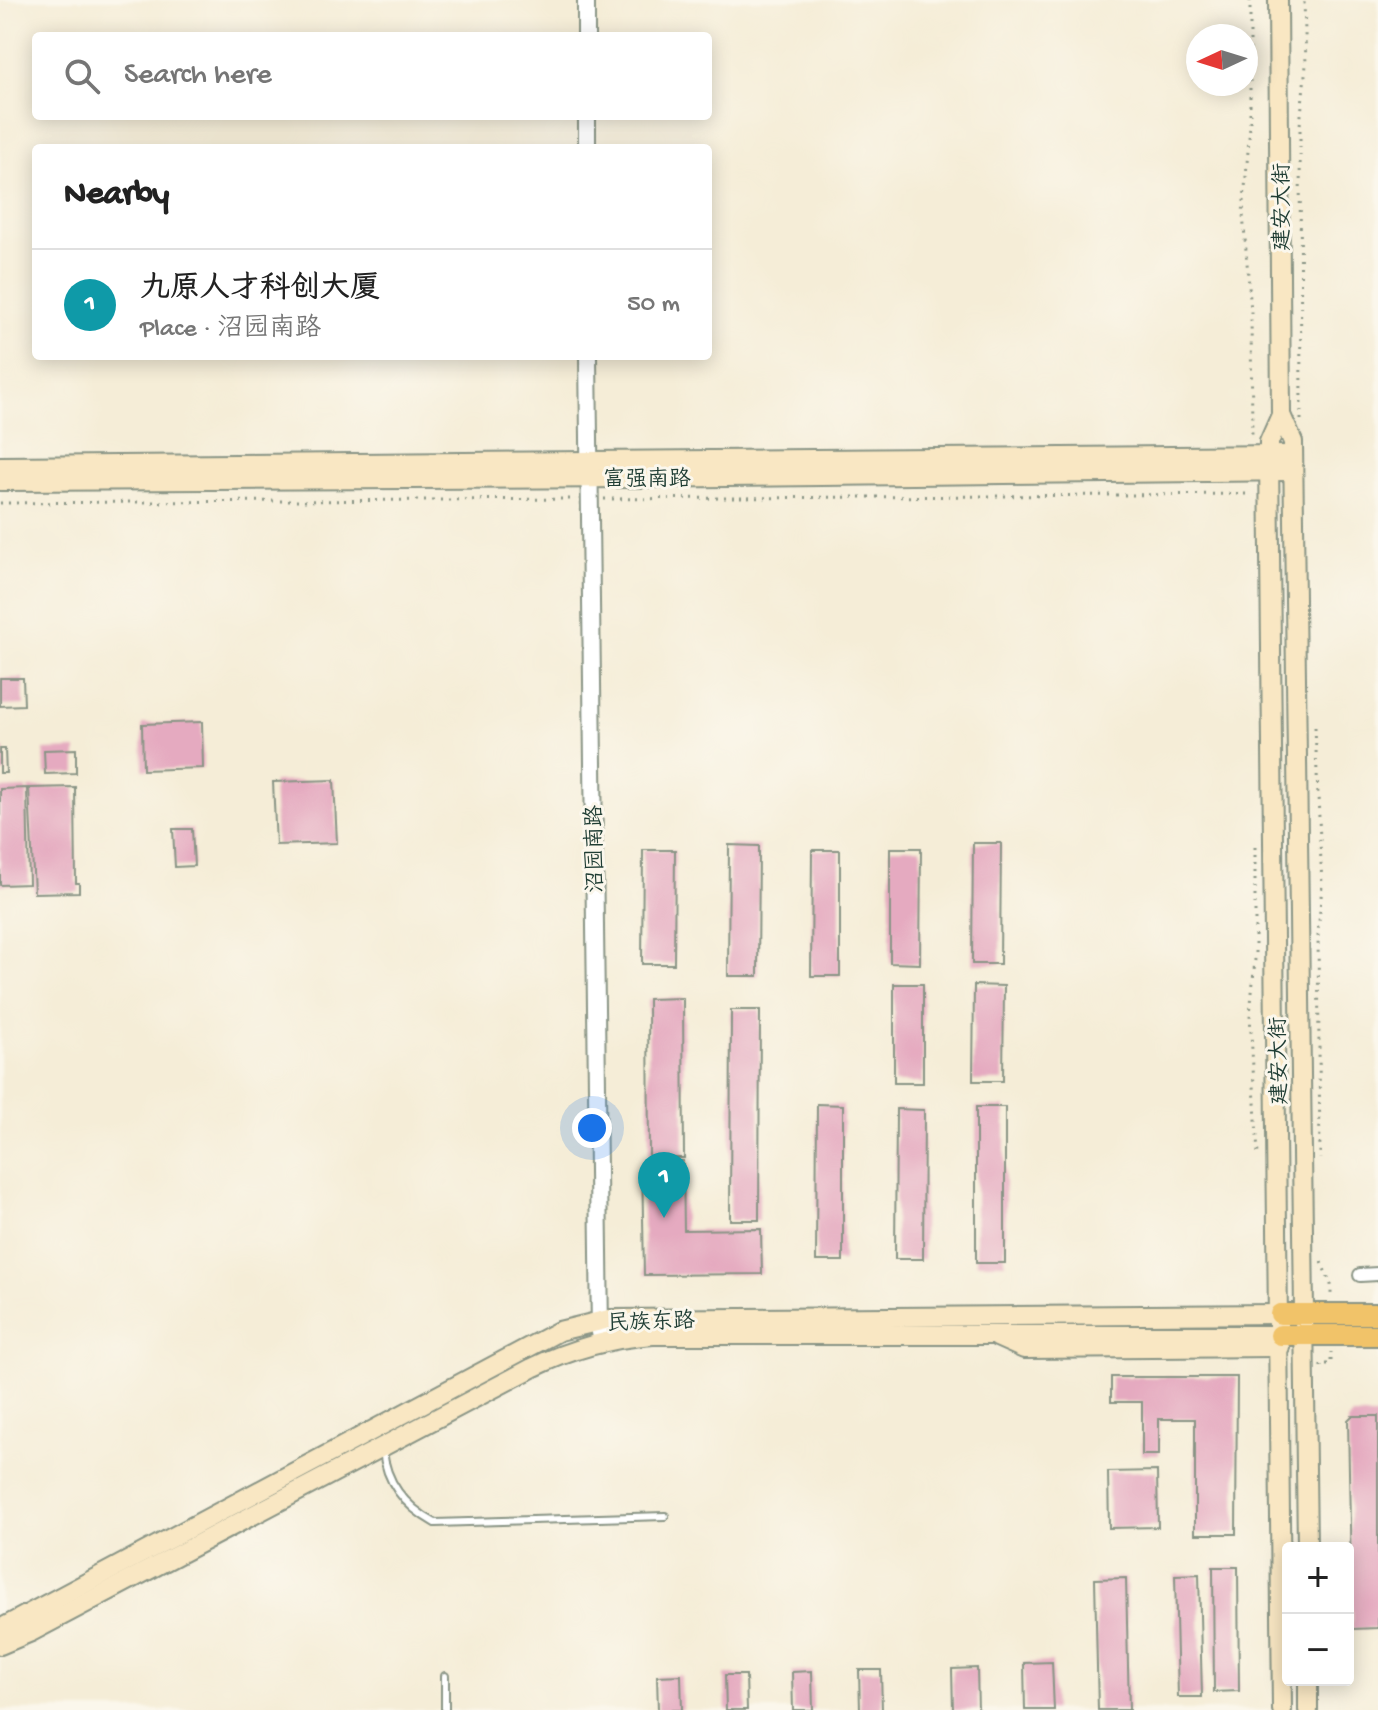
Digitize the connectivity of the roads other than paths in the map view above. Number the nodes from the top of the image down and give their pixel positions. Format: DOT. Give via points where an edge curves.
graph roads {
  1 [pos="586,0"];
  2 [pos="1278,0"];
  3 [pos="586,32"];
  4 [pos="587,120"];
  5 [pos="587,144"];
  6 [pos="588,360"];
  7 [pos="1281,415"];
  8 [pos="1293,463"];
  9 [pos="1261,464"];
  10 [pos="0,466"];
  11 [pos="588,469"];
  12 [pos="0,481"];
  13 [pos="1378,1274"];
  14 [pos="1360,1275"];
  15 [pos="1305,1314"];
  16 [pos="1378,1314"];
  17 [pos="600,1322"];
  18 [pos="1280,1332"];
  19 [pos="1378,1335"];
  20 [pos="1305,1336"];
  21 [pos="600,1342"];
  22 [pos="382,1447"];
  23 [pos="665,1516"];
  24 [pos="1307,1542"];
  25 [pos="0,1629"];
  26 [pos="0,1645"];
  27 [pos="445,1676"];
  28 [pos="1308,1686"];
  29 [pos="445,1710"];
  30 [pos="1282,1710"];
  31 [pos="1308,1710"];
  1 -- 3 [label="street"];
  2 -- 7 [label="main road, 建安大街"];
  4 -- 5 [label="street"];
  6 -- 11 [label="street, 沼园南路"];
  7 -- 8 [label="main road, 建安大街" via="1293,442"];
  7 -- 9 [label="main road, 建安大街"];
  8 -- 9 [label="main road, 富强南路"];
  8 -- 15 [label="main road, 建安大街"];
  9 -- 11 [label="main road, 富强南路"];
  9 -- 18 [label="main road, 建安大街"];
  10 -- 11 [label="main road, 富强南路"];
  11 -- 12 [label="main road, 富强南路"];
  11 -- 17 [label="street, 沼园南路"];
  13 -- 14 [label="street"];
  15 -- 16 [label="main road"];
  15 -- 18 [label="main road"];
  15 -- 20 [label="main road, 建安大街"];
  17 -- 18 [label="main road, 民族东路" via="653,1318"];
  17 -- 21 [label="street, 沼园南路"];
  17 -- 25 [label="main road, 民族东路" via="559,1331"];
  18 -- 20 [label="main road"];
  18 -- 21 [label="main road, 民族东路" via="653,1335"];
  18 -- 30 [label="main road, 建安大街"];
  19 -- 20 [label="main road"];
  20 -- 24 [label="main road, 建安大街"];
  21 -- 22 [label="main road, 民族东路" via="541,1364"];
  22 -- 23 [label="lane" via="384,1467 398,1493 435,1523"];
  22 -- 26 [label="main road, 民族东路"];
  27 -- 29 [label="lane"];
  28 -- 31 [label="main road"];
}
